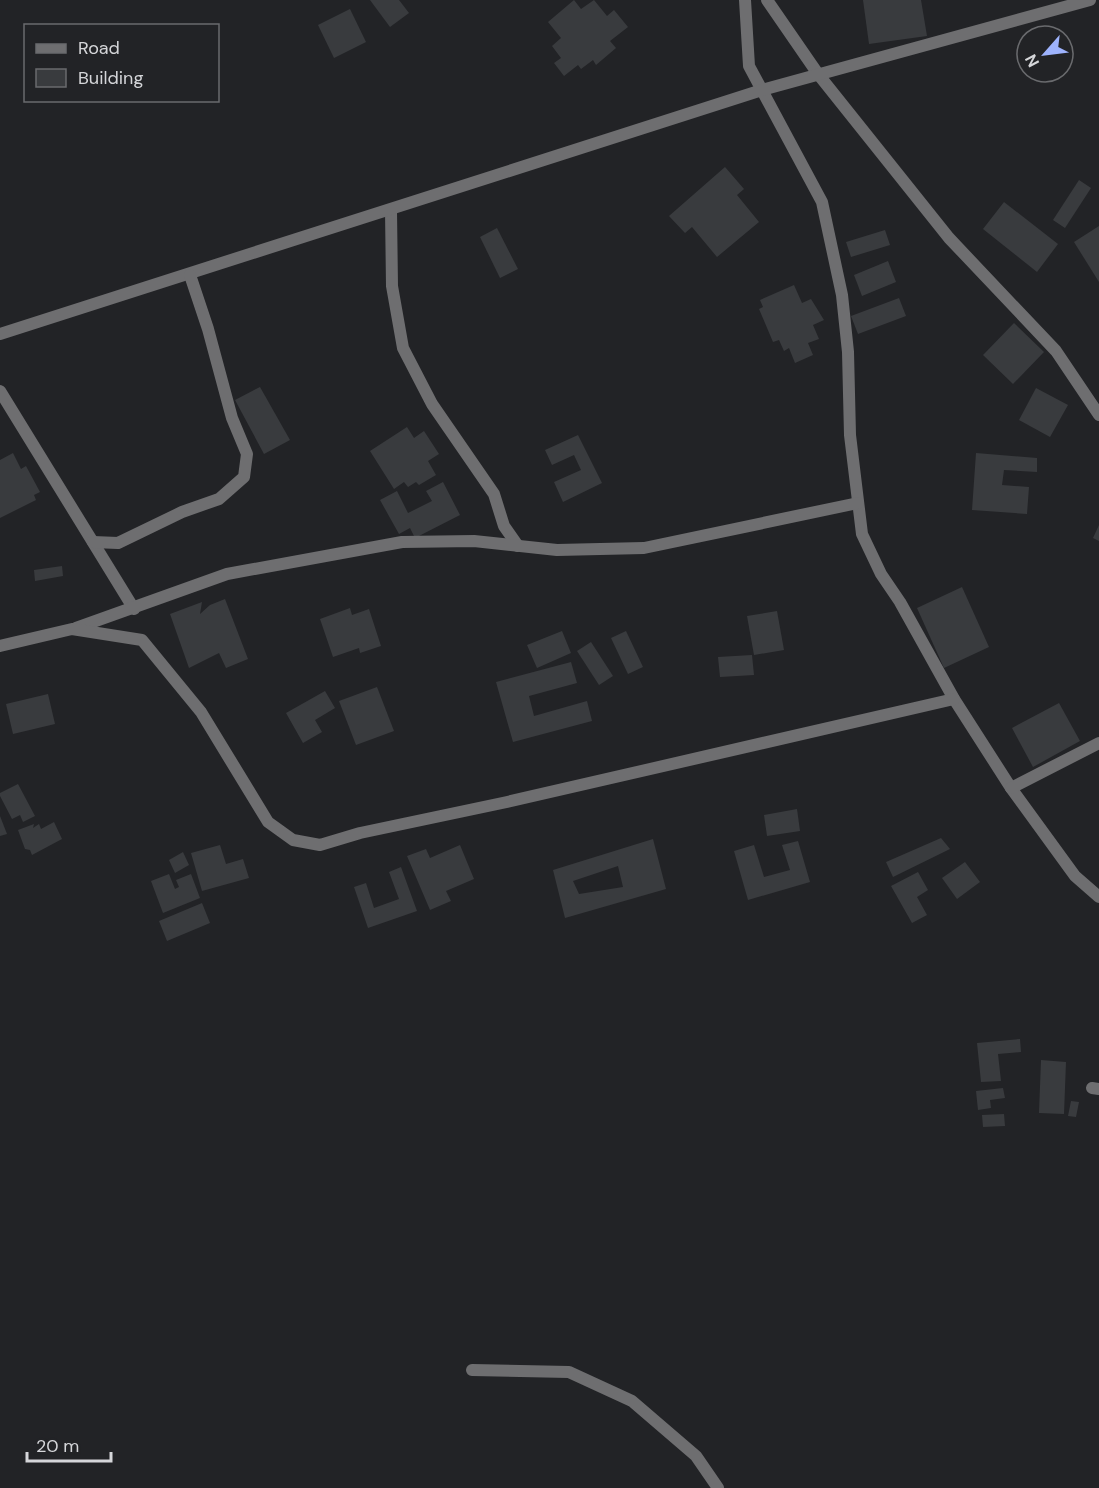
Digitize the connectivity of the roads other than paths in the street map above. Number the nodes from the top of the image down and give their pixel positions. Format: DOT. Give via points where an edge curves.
graph roads {
  1 [pos="745,0"];
  2 [pos="767,0"];
  3 [pos="1090,0"];
  4 [pos="818,74"];
  5 [pos="762,90"];
  6 [pos="391,211"];
  7 [pos="190,275"];
  8 [pos="0,334"];
  9 [pos="0,391"];
  10 [pos="1099,415"];
  11 [pos="858,503"];
  12 [pos="93,542"];
  13 [pos="518,546"];
  14 [pos="134,609"];
  15 [pos="72,629"];
  16 [pos="0,646"];
  17 [pos="954,699"];
  18 [pos="1099,743"];
  19 [pos="1011,788"];
  20 [pos="1099,897"];
  21 [pos="472,1370"];
  22 [pos="718,1488"];
  1 -- 5 [label="street" via="749,66"];
  2 -- 4 [label="street"];
  3 -- 4 [label="street"];
  4 -- 5 [label="street"];
  4 -- 10 [label="street" via="950,238 1056,351"];
  5 -- 6 [label="street"];
  5 -- 11 [label="street" via="822,202 842,295"];
  6 -- 7 [label="street"];
  6 -- 13 [label="street" via="392,286 403,348 432,404 494,494 504,526"];
  7 -- 8 [label="street"];
  7 -- 12 [label="street" via="232,418 247,454 244,477 219,499 117,543"];
  9 -- 12 [label="street"];
  11 -- 13 [label="street" via="645,548 557,550"];
  11 -- 17 [label="street" via="862,534 881,574"];
  12 -- 14 [label="street"];
  13 -- 14 [label="street" via="474,541 402,542 227,574"];
  14 -- 15 [label="street"];
  15 -- 16 [label="street"];
  15 -- 17 [label="street" via="142,640 201,712 268,822 293,840 321,845"];
  17 -- 19 [label="street"];
  18 -- 19 [label="street"];
  19 -- 20 [label="street" via="1075,876"];
  21 -- 22 [label="street" via="569,1372 632,1401 696,1456"];
}
